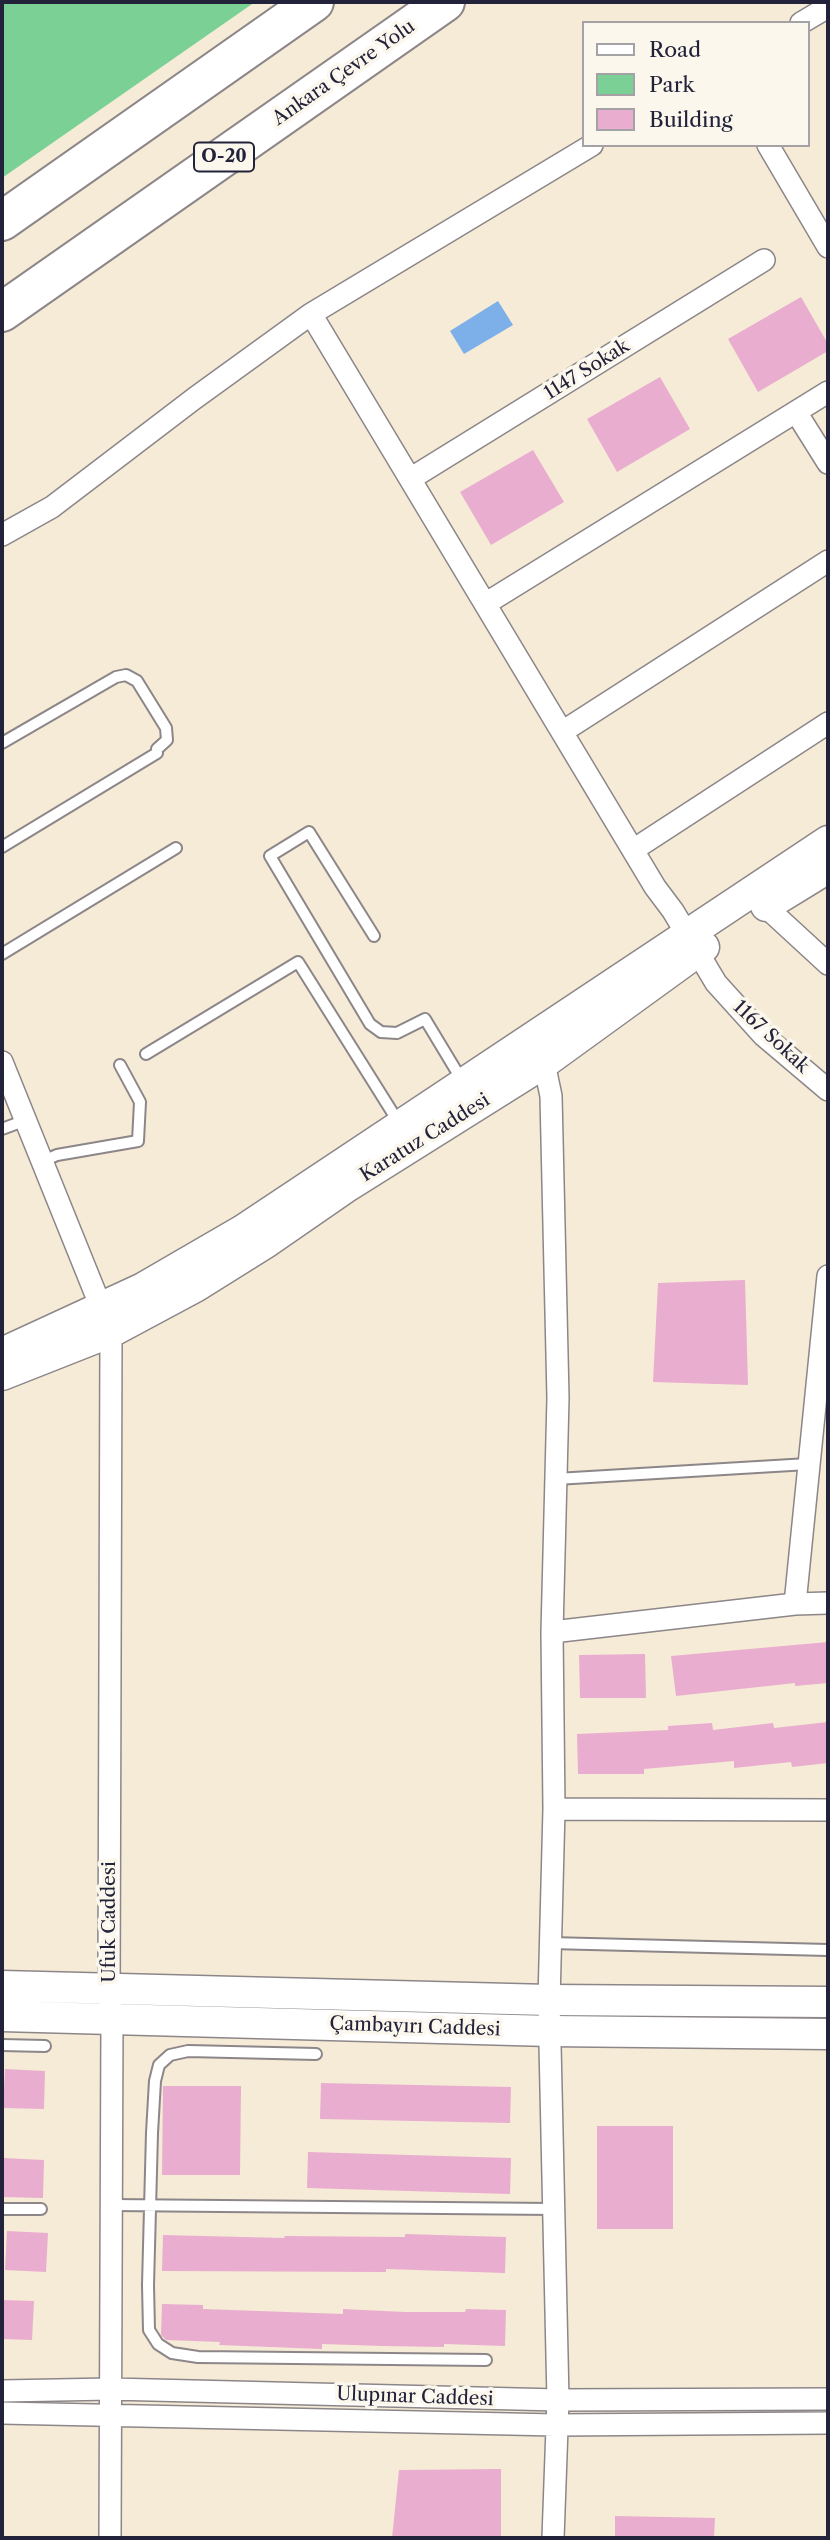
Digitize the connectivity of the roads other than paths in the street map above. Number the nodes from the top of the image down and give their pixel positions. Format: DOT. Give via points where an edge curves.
graph roads {
  1 [pos="314,2"];
  2 [pos="445,2"];
  3 [pos="828,6"];
  4 [pos="804,21"];
  5 [pos="589,147"];
  6 [pos="769,147"];
  7 [pos="2,221"];
  8 [pos="828,247"];
  9 [pos="764,260"];
  10 [pos="2,312"];
  11 [pos="311,314"];
  12 [pos="828,393"];
  13 [pos="796,412"];
  14 [pos="828,463"];
  15 [pos="410,479"];
  16 [pos="2,535"];
  17 [pos="828,561"];
  18 [pos="485,604"];
  19 [pos="828,723"];
  20 [pos="562,732"];
  21 [pos="2,743"];
  22 [pos="828,841"];
  23 [pos="2,846"];
  24 [pos="176,848"];
  25 [pos="633,850"];
  26 [pos="828,867"];
  27 [pos="765,906"];
  28 [pos="374,936"];
  29 [pos="692,944"];
  30 [pos="2,954"];
  31 [pos="828,964"];
  32 [pos="146,1054"];
  33 [pos="2,1062"];
  34 [pos="544,1063"];
  35 [pos="120,1065"];
  36 [pos="464,1083"];
  37 [pos="828,1090"];
  38 [pos="26,1121"];
  39 [pos="401,1125"];
  40 [pos="2,1129"];
  41 [pos="43,1161"];
  42 [pos="828,1276"];
  43 [pos="107,1319"];
  44 [pos="2,1353"];
  45 [pos="2,1375"];
  46 [pos="820,1432"];
  47 [pos="808,1464"];
  48 [pos="556,1479"];
  49 [pos="828,1603"];
  50 [pos="794,1604"];
  51 [pos="552,1632"];
  52 [pos="554,1809"];
  53 [pos="828,1810"];
  54 [pos="550,1943"];
  55 [pos="828,1950"];
  56 [pos="2,1986"];
  57 [pos="109,1989"];
  58 [pos="549,2000"];
  59 [pos="828,2002"];
  60 [pos="2,2016"];
  61 [pos="112,2019"];
  62 [pos="550,2031"];
  63 [pos="828,2035"];
  64 [pos="2,2045"];
  65 [pos="45,2046"];
  66 [pos="316,2054"];
  67 [pos="112,2205"];
  68 [pos="151,2207"];
  69 [pos="2,2209"];
  70 [pos="41,2209"];
  71 [pos="554,2209"];
  72 [pos="486,2360"];
  73 [pos="111,2389"];
  74 [pos="2,2391"];
  75 [pos="828,2399"];
  76 [pos="558,2400"];
  77 [pos="2,2413"];
  78 [pos="111,2415"];
  79 [pos="828,2423"];
  80 [pos="556,2426"];
  81 [pos="110,2538"];
  82 [pos="552,2538"];
  1 -- 7 [label="highway"];
  2 -- 10 [label="highway, Ankara Çevre Yolu / O-20"];
  3 -- 4 [label="street"];
  5 -- 11 [label="street"];
  6 -- 8 [label="street"];
  9 -- 15 [label="street, 1147 Sokak"];
  11 -- 15 [label="street, 1167 Sokak"];
  11 -- 16 [label="street" via="52,507"];
  12 -- 13 [label="street"];
  13 -- 14 [label="street"];
  13 -- 18 [label="street"];
  15 -- 18 [label="street, 1167 Sokak"];
  17 -- 20 [label="street"];
  18 -- 20 [label="street, 1167 Sokak"];
  19 -- 25 [label="street"];
  20 -- 25 [label="street, 1167 Sokak"];
  21 -- 23 [label="lane" via="126,675 137,681 166,728 167,740 157,751"];
  22 -- 29 [label="street, Karatuz Caddesi"];
  24 -- 30 [label="lane"];
  25 -- 29 [label="street, 1167 Sokak"];
  26 -- 27 [label="street, Karatuz Caddesi"];
  27 -- 29 [label="street, Karatuz Caddesi"];
  27 -- 31 [label="street"];
  28 -- 36 [label="lane" via="309,832 270,856 370,1024 381,1032 397,1034 425,1019"];
  29 -- 34 [label="street, Karatuz Caddesi"];
  29 -- 36 [label="street"];
  29 -- 37 [label="street, 1167 Sokak" via="716,983 763,1035"];
  32 -- 39 [label="lane" via="298,962"];
  33 -- 38 [label="street"];
  34 -- 43 [label="street, Karatuz Caddesi" via="195,1287"];
  34 -- 48 [label="street" via="551,1096"];
  35 -- 41 [label="lane" via="140,1102 138,1141"];
  36 -- 39 [label="street"];
  38 -- 40 [label="lane"];
  38 -- 41 [label="street"];
  39 -- 43 [label="street" via="243,1230 143,1288"];
  41 -- 43 [label="street"];
  42 -- 46 [label="street"];
  43 -- 44 [label="street"];
  43 -- 45 [label="street, Karatuz Caddesi"];
  43 -- 57 [label="street, Ufuk Caddesi"];
  46 -- 47 [label="street"];
  47 -- 48 [label="lane"];
  47 -- 50 [label="street"];
  48 -- 51 [label="street"];
  49 -- 50 [label="street"];
  50 -- 51 [label="street"];
  51 -- 52 [label="street"];
  52 -- 53 [label="street"];
  52 -- 54 [label="street"];
  54 -- 55 [label="lane"];
  54 -- 58 [label="street"];
  56 -- 57 [label="street, Çambayırı Caddesi"];
  57 -- 58 [label="street, Çambayırı Caddesi"];
  57 -- 61 [label="street, Ufuk Caddesi"];
  58 -- 59 [label="street, Çambayırı Caddesi"];
  58 -- 62 [label="street"];
  60 -- 61 [label="street, Çambayırı Caddesi"];
  61 -- 62 [label="street, Çambayırı Caddesi"];
  61 -- 67 [label="street, Ufuk Caddesi"];
  62 -- 63 [label="street, Çambayırı Caddesi"];
  62 -- 71 [label="street"];
  64 -- 65 [label="lane"];
  66 -- 68 [label="lane" via="188,2051 170,2055 159,2065 153,2107"];
  67 -- 68 [label="lane"];
  67 -- 73 [label="street, Ufuk Caddesi"];
  68 -- 71 [label="lane"];
  68 -- 72 [label="lane" via="149,2330 158,2344 173,2353"];
  69 -- 70 [label="lane"];
  71 -- 76 [label="street"];
  73 -- 74 [label="street, Ulupınar Caddesi"];
  73 -- 76 [label="street, Ulupınar Caddesi"];
  73 -- 78 [label="street, Ufuk Caddesi"];
  75 -- 76 [label="street, Ulupınar Caddesi"];
  76 -- 80 [label="street"];
  77 -- 78 [label="street, Ulupınar Caddesi"];
  78 -- 80 [label="street, Ulupınar Caddesi"];
  78 -- 81 [label="street, Ufuk Caddesi"];
  79 -- 80 [label="street, Ulupınar Caddesi"];
  80 -- 82 [label="street"];
}
